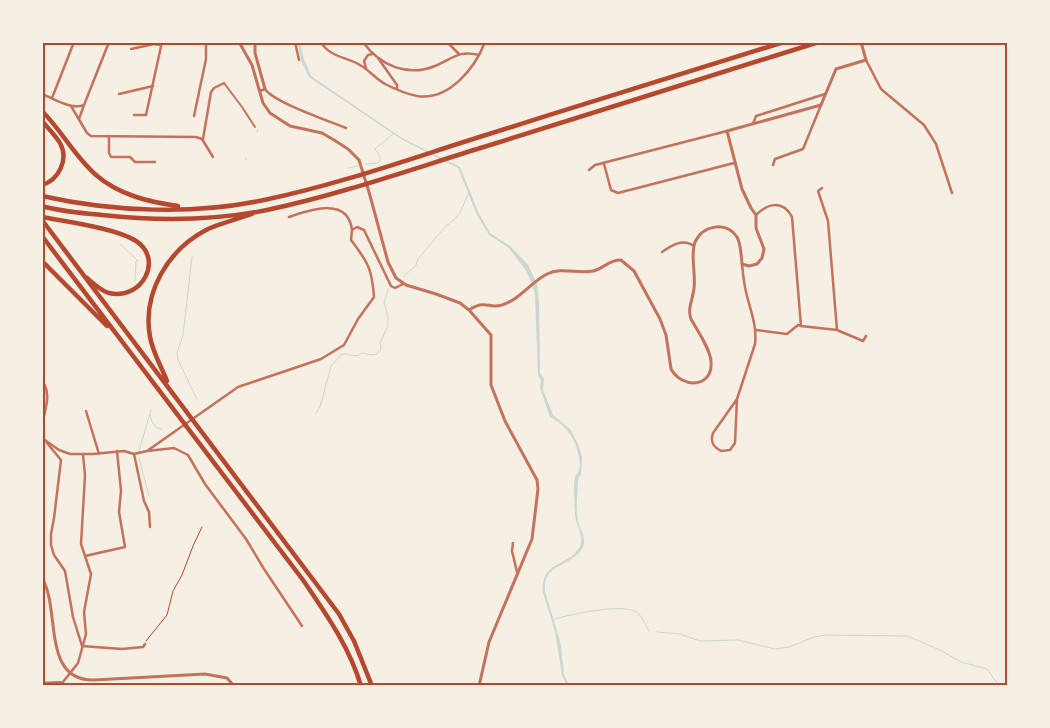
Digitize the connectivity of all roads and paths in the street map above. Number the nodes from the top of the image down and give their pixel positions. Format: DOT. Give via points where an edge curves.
graph roads {
  1 [pos="74,42"];
  2 [pos="109,42"];
  3 [pos="206,42"];
  4 [pos="239,42"];
  5 [pos="255,42"];
  6 [pos="295,42"];
  7 [pos="320,42"];
  8 [pos="363,42"];
  9 [pos="447,42"];
  10 [pos="485,42"];
  11 [pos="784,42"];
  12 [pos="819,42"];
  13 [pos="861,42"];
  14 [pos="162,44"];
  15 [pos="131,49"];
  16 [pos="374,54"];
  17 [pos="459,54"];
  18 [pos="479,55"];
  19 [pos="377,57"];
  20 [pos="299,60"];
  21 [pos="866,60"];
  22 [pos="366,69"];
  23 [pos="224,83"];
  24 [pos="153,86"];
  25 [pos="265,89"];
  26 [pos="260,90"];
  27 [pos="397,90"];
  28 [pos="42,94"];
  29 [pos="119,94"];
  30 [pos="826,94"];
  31 [pos="52,98"];
  32 [pos="84,104"];
  33 [pos="821,105"];
  34 [pos="71,106"];
  35 [pos="42,110"];
  36 [pos="134,115"];
  37 [pos="194,116"];
  38 [pos="80,119"];
  39 [pos="42,121"];
  40 [pos="753,124"];
  41 [pos="254,127"];
  42 [pos="346,128"];
  43 [pos="726,131"];
  44 [pos="110,136"];
  45 [pos="203,141"];
  46 [pos="213,157"];
  47 [pos="155,162"];
  48 [pos="734,163"];
  49 [pos="604,164"];
  50 [pos="772,165"];
  51 [pos="589,170"];
  52 [pos="42,185"];
  53 [pos="822,188"];
  54 [pos="952,193"];
  55 [pos="42,196"];
  56 [pos="42,206"];
  57 [pos="191,208"];
  58 [pos="266,210"];
  59 [pos="756,215"];
  60 [pos="289,217"];
  61 [pos="42,218"];
  62 [pos="352,230"];
  63 [pos="42,236"];
  64 [pos="694,246"];
  65 [pos="662,252"];
  66 [pos="42,261"];
  67 [pos="742,264"];
  68 [pos="83,276"];
  69 [pos="403,284"];
  70 [pos="469,310"];
  71 [pos="801,326"];
  72 [pos="756,330"];
  73 [pos="837,330"];
  74 [pos="866,336"];
  75 [pos="120,340"];
  76 [pos="42,381"];
  77 [pos="171,389"];
  78 [pos="737,399"];
  79 [pos="86,411"];
  80 [pos="42,424"];
  81 [pos="44,439"];
  82 [pos="147,451"];
  83 [pos="117,452"];
  84 [pos="99,454"];
  85 [pos="134,454"];
  86 [pos="83,455"];
  87 [pos="150,527"];
  88 [pos="202,527"];
  89 [pos="514,543"];
  90 [pos="85,556"];
  91 [pos="517,572"];
  92 [pos="42,578"];
  93 [pos="302,626"];
  94 [pos="145,644"];
  95 [pos="82,646"];
  96 [pos="69,672"];
  97 [pos="42,683"];
  98 [pos="63,684"];
  99 [pos="234,686"];
  100 [pos="361,686"];
  101 [pos="372,686"];
  102 [pos="479,686"];
  1 -- 31 [label="street"];
  2 -- 32 [label="street"];
  3 -- 37 [label="street" via="206,59"];
  4 -- 26 [label="street" via="252,64"];
  5 -- 25 [label="street"];
  6 -- 20 [label="street"];
  7 -- 22 [label="street" via="327,50"];
  8 -- 16 [label="street"];
  9 -- 17 [label="street"];
  10 -- 18 [label="street"];
  11 -- 57 [label="highway" via="349,177 264,200"];
  12 -- 58 [label="highway" via="348,189"];
  13 -- 21 [label="street"];
  14 -- 15 [label="street"];
  14 -- 24 [label="street"];
  16 -- 19 [label="street"];
  16 -- 22 [label="street" via="366,56"];
  17 -- 18 [label="street"];
  17 -- 19 [label="street" via="433,66 411,70 394,68"];
  18 -- 27 [label="street" via="459,83 451,88 422,96"];
  19 -- 27 [label="street" via="397,85"];
  21 -- 30 [label="street" via="836,68"];
  21 -- 54 [label="street" via="881,89 924,125 936,144"];
  22 -- 27 [label="street"];
  23 -- 41 [label="street"];
  23 -- 45 [label="street" via="211,92"];
  24 -- 29 [label="street"];
  24 -- 36 [label="street" via="146,114"];
  25 -- 26 [label="street"];
  25 -- 42 [label="street" via="280,100"];
  26 -- 69 [label="street" via="264,106 274,116 290,126 322,133 348,149 361,164 390,269"];
  28 -- 31 [label="street"];
  30 -- 33 [label="street"];
  30 -- 40 [label="street" via="756,116"];
  31 -- 34 [label="street"];
  32 -- 34 [label="street"];
  32 -- 38 [label="street"];
  33 -- 40 [label="street"];
  33 -- 50 [label="street" via="803,150 775,159"];
  34 -- 38 [label="street"];
  35 -- 57 [label="highway" via="96,175 121,192 155,203"];
  38 -- 44 [label="street" via="89,134"];
  39 -- 52 [label="highway" via="60,144 64,156 55,178"];
  40 -- 43 [label="street"];
  43 -- 48 [label="street"];
  43 -- 49 [label="street"];
  44 -- 45 [label="street" via="191,137"];
  44 -- 47 [label="street" via="111,157"];
  45 -- 46 [label="street"];
  48 -- 49 [label="street" via="618,193 611,190"];
  48 -- 59 [label="street" via="742,189"];
  49 -- 51 [label="street"];
  53 -- 73 [label="street" via="818,191 828,221"];
  55 -- 57 [label="highway" via="137,209"];
  56 -- 58 [label="highway" via="136,219 192,219"];
  58 -- 77 [label="highway" via="208,229 183,246 162,271 152,298 149,324 154,352"];
  59 -- 67 [label="street" via="756,228 764,245 764,255 754,266"];
  59 -- 71 [label="street" via="767,206 778,205 785,207 792,217"];
  60 -- 62 [label="street" via="334,208 350,220"];
  61 -- 68 [label="highway"];
  61 -- 68 [label="highway" via="123,234 138,242 146,253 148,269 143,283 133,292 107,293"];
  62 -- 69 [label="street" via="357,227 364,230 391,286 395,288"];
  62 -- 82 [label="street" via="350,240 367,261 374,297 344,345 321,359 238,387"];
  63 -- 75 [label="highway"];
  64 -- 65 [label="street" via="678,243"];
  64 -- 67 [label="street" via="699,235 708,228 727,228 740,243"];
  64 -- 70 [label="street" via="695,277 690,316 712,365 707,376 693,384 673,373 660,319 634,271 622,260 591,271 554,272 504,304 481,304"];
  66 -- 75 [label="highway"];
  67 -- 72 [label="street"];
  68 -- 77 [label="highway"];
  69 -- 70 [label="street" via="451,299"];
  70 -- 91 [label="street" via="491,335 491,385 505,421 538,483 532,539"];
  71 -- 72 [label="street" via="787,334"];
  71 -- 73 [label="street"];
  72 -- 78 [label="street" via="755,344"];
  73 -- 74 [label="street" via="863,341"];
  75 -- 100 [label="highway" via="303,580 346,646"];
  76 -- 80 [label="street" via="48,390"];
  77 -- 101 [label="highway" via="339,614"];
  78 -- 78 [label="street" via="713,433 714,447 721,451 730,450 735,443"];
  79 -- 84 [label="street"];
  81 -- 86 [label="street" via="64,452"];
  81 -- 95 [label="street" via="61,460 51,545 65,571"];
  82 -- 85 [label="street"];
  82 -- 93 [label="street" via="174,448 188,455"];
  83 -- 84 [label="street"];
  83 -- 85 [label="street"];
  83 -- 90 [label="street" via="121,491 119,512 125,547"];
  84 -- 86 [label="street"];
  85 -- 87 [label="street"];
  86 -- 90 [label="street" via="81,544"];
  88 -- 94 [label="path" via="173,591 166,615"];
  89 -- 91 [label="street" via="512,551"];
  90 -- 95 [label="street" via="91,574"];
  91 -- 102 [label="street" via="489,642"];
  92 -- 96 [label="street" via="49,594 59,656"];
  94 -- 95 [label="street" via="143,648"];
  95 -- 96 [label="street" via="78,663"];
  96 -- 98 [label="street"];
  96 -- 99 [label="street" via="86,680 205,674 227,678"];
  97 -- 98 [label="street"];
}
